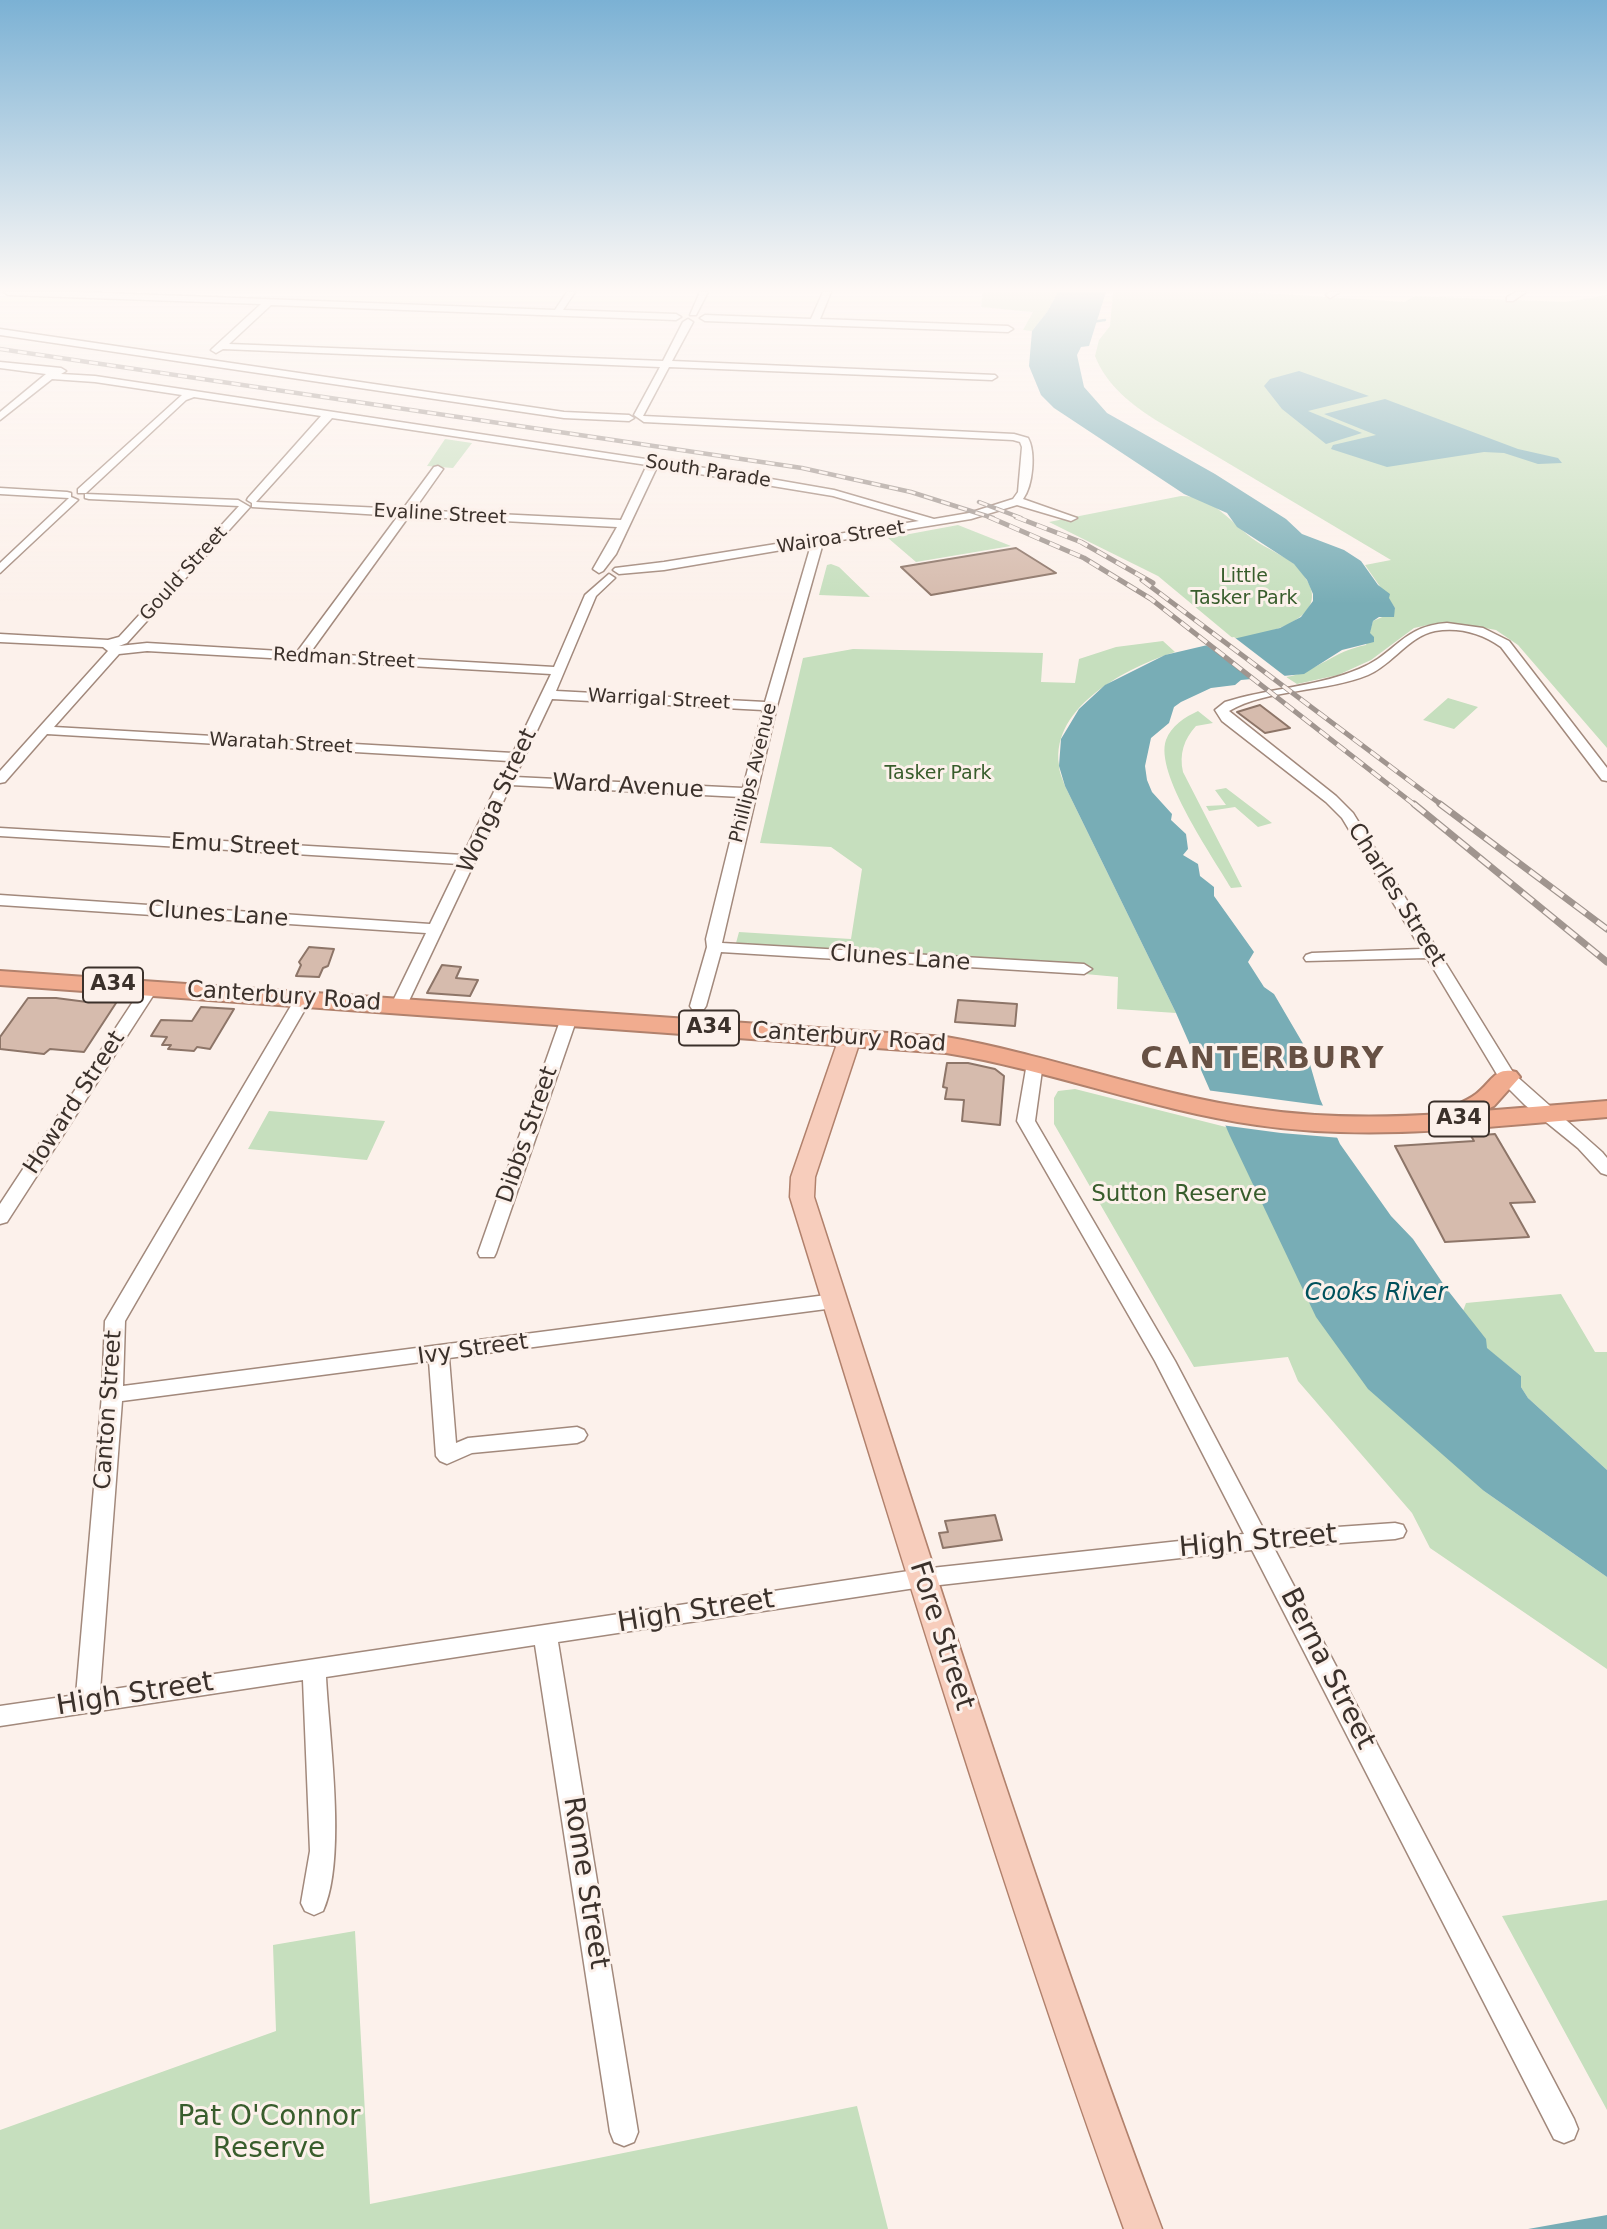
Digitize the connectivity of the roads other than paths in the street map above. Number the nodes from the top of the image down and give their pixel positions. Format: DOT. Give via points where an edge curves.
graph roads {
  1 [pos="24,396"];
  2 [pos="187,396"];
  3 [pos="206,396"];
  4 [pos="438,396"];
  5 [pos="649,396"];
  6 [pos="331,414"];
  7 [pos="0,417"];
  8 [pos="638,418"];
  9 [pos="654,463"];
  10 [pos="438,469"];
  11 [pos="0,491"];
  12 [pos="78,495"];
  13 [pos="1017,501"];
  14 [pos="248,504"];
  15 [pos="406,513"];
  16 [pos="1071,518"];
  17 [pos="934,522"];
  18 [pos="624,524"];
  19 [pos="818,541"];
  20 [pos="0,569"];
  21 [pos="608,573"];
  22 [pos="0,638"];
  23 [pos="119,645"];
  24 [pos="300,657"];
  25 [pos="559,671"];
  26 [pos="548,695"];
  27 [pos="770,706"];
  28 [pos="44,730"];
  29 [pos="518,757"];
  30 [pos="1607,777"];
  31 [pos="0,779"];
  32 [pos="507,781"];
  33 [pos="750,793"];
  34 [pos="0,832"];
  35 [pos="470,860"];
  36 [pos="0,900"];
  37 [pos="437,929"];
  38 [pos="715,947"];
  39 [pos="1432,953"];
  40 [pos="1312,958"];
  41 [pos="1084,970"];
  42 [pos="0,978"];
  43 [pos="150,988"];
  44 [pos="303,999"];
  45 [pos="399,1004"];
  46 [pos="698,1006"];
  47 [pos="569,1018"];
  48 [pos="850,1038"];
  49 [pos="1035,1063"];
  50 [pos="1507,1077"];
  51 [pos="1607,1109"];
  52 [pos="1543,1113"];
  53 [pos="1447,1119"];
  54 [pos="1607,1170"];
  55 [pos="0,1218"];
  56 [pos="487,1253"];
  57 [pos="834,1301"];
  58 [pos="439,1354"];
  59 [pos="112,1395"];
  60 [pos="577,1434"];
  61 [pos="1395,1531"];
  62 [pos="1260,1541"];
  63 [pos="922,1578"];
  64 [pos="545,1635"];
  65 [pos="314,1668"];
  66 [pos="87,1703"];
  67 [pos="0,1716"];
  68 [pos="314,1903"];
  69 [pos="1564,2129"];
  70 [pos="624,2132"];
  71 [pos="1143,2229"];
  1 -- 7 [label="street"];
  2 -- 12 [label="street"];
  3 -- 6 [label="street, South Parade"];
  4 -- 8 [label="street" via="564,415"];
  5 -- 8 [label="street"];
  6 -- 9 [label="street, South Parade"];
  6 -- 14 [label="street, Gould Street"];
  8 -- 13 [label="street" via="1021,439 1027,447 1023,492"];
  9 -- 17 [label="street, South Parade" via="834,493"];
  9 -- 18 [label="street, Wonga Street"];
  10 -- 15 [label="street"];
  11 -- 12 [label="street, Evaline Street"];
  12 -- 14 [label="street, Evaline Street"];
  12 -- 20 [label="street"];
  13 -- 16 [label="street"];
  13 -- 17 [label="street, Wairoa Street"];
  14 -- 15 [label="street, Evaline Street"];
  14 -- 23 [label="street, Gould Street"];
  15 -- 18 [label="street, Evaline Street"];
  15 -- 24 [label="street"];
  17 -- 19 [label="street, Wairoa Street"];
  18 -- 21 [label="street, Wonga Street" via="610,554"];
  19 -- 21 [label="street, Wairoa Street"];
  19 -- 27 [label="street, Phillips Avenue"];
  21 -- 25 [label="street, Wonga Street" via="591,595"];
  22 -- 23 [label="street, Redman Street"];
  23 -- 24 [label="street, Redman Street"];
  23 -- 28 [label="street, Gould Street"];
  24 -- 25 [label="street, Redman Street"];
  25 -- 26 [label="street, Wonga Street"];
  26 -- 27 [label="street, Warrigal Street"];
  26 -- 29 [label="street, Wonga Street"];
  27 -- 33 [label="street, Phillips Avenue"];
  28 -- 29 [label="street, Waratah Street"];
  28 -- 31 [label="street, Gould Street"];
  29 -- 32 [label="street, Wonga Street"];
  30 -- 39 [label="street, Charles Street" via="1505,644 1468,628 1425,630 1358,674 1222,710 1344,812"];
  32 -- 33 [label="street, Ward Avenue"];
  32 -- 35 [label="street, Wonga Street"];
  33 -- 38 [label="street, Phillips Avenue"];
  34 -- 35 [label="street, Emu Street"];
  35 -- 37 [label="street, Wonga Street"];
  36 -- 37 [label="street, Clunes Lane"];
  37 -- 45 [label="street, Wonga Street"];
  38 -- 41 [label="street, Clunes Lane"];
  38 -- 46 [label="street, Phillips Avenue"];
  39 -- 40 [label="street"];
  39 -- 50 [label="street, Charles Street"];
  42 -- 43 [label="highway, Canterbury Road / A34"];
  43 -- 44 [label="highway, Canterbury Road / A34"];
  43 -- 55 [label="street, Howard Street"];
  44 -- 45 [label="highway, Canterbury Road / A34"];
  44 -- 59 [label="street, Canton Street" via="115,1321"];
  45 -- 47 [label="highway, Canterbury Road / A34"];
  47 -- 48 [label="highway, Canterbury Road / A34"];
  47 -- 56 [label="street, Dibbs Street"];
  48 -- 49 [label="highway, Canterbury Road / A34" via="956,1046"];
  48 -- 57 [label="main road, Fore Street" via="803,1177 802,1197"];
  49 -- 53 [label="highway, Canterbury Road / A34" via="1219,1110 1280,1120 1374,1124"];
  49 -- 62 [label="street, Berna Street" via="1026,1121 1165,1361"];
  50 -- 52 [label="street, Charles Street"];
  50 -- 53 [label="highway" via="1485,1100"];
  51 -- 52 [label="highway, Canterbury Road / A34"];
  52 -- 53 [label="highway, Canterbury Road / A34"];
  52 -- 54 [label="street, Charles Street" via="1587,1147"];
  57 -- 58 [label="street, Ivy Street"];
  57 -- 63 [label="main road, Fore Street"];
  58 -- 59 [label="street, Ivy Street"];
  58 -- 60 [label="street" via="447,1456 468,1446"];
  59 -- 66 [label="street, Canton Street"];
  61 -- 62 [label="street, High Street"];
  62 -- 63 [label="street, High Street"];
  62 -- 69 [label="street, Berna Street"];
  63 -- 64 [label="street, High Street"];
  63 -- 71 [label="main road, Fore Street" via="1023,1888"];
  64 -- 65 [label="street, High Street"];
  64 -- 70 [label="street, Rome Street"];
  65 -- 66 [label="street, High Street"];
  65 -- 68 [label="street" via="323,1851"];
  66 -- 67 [label="street, High Street"];
}
